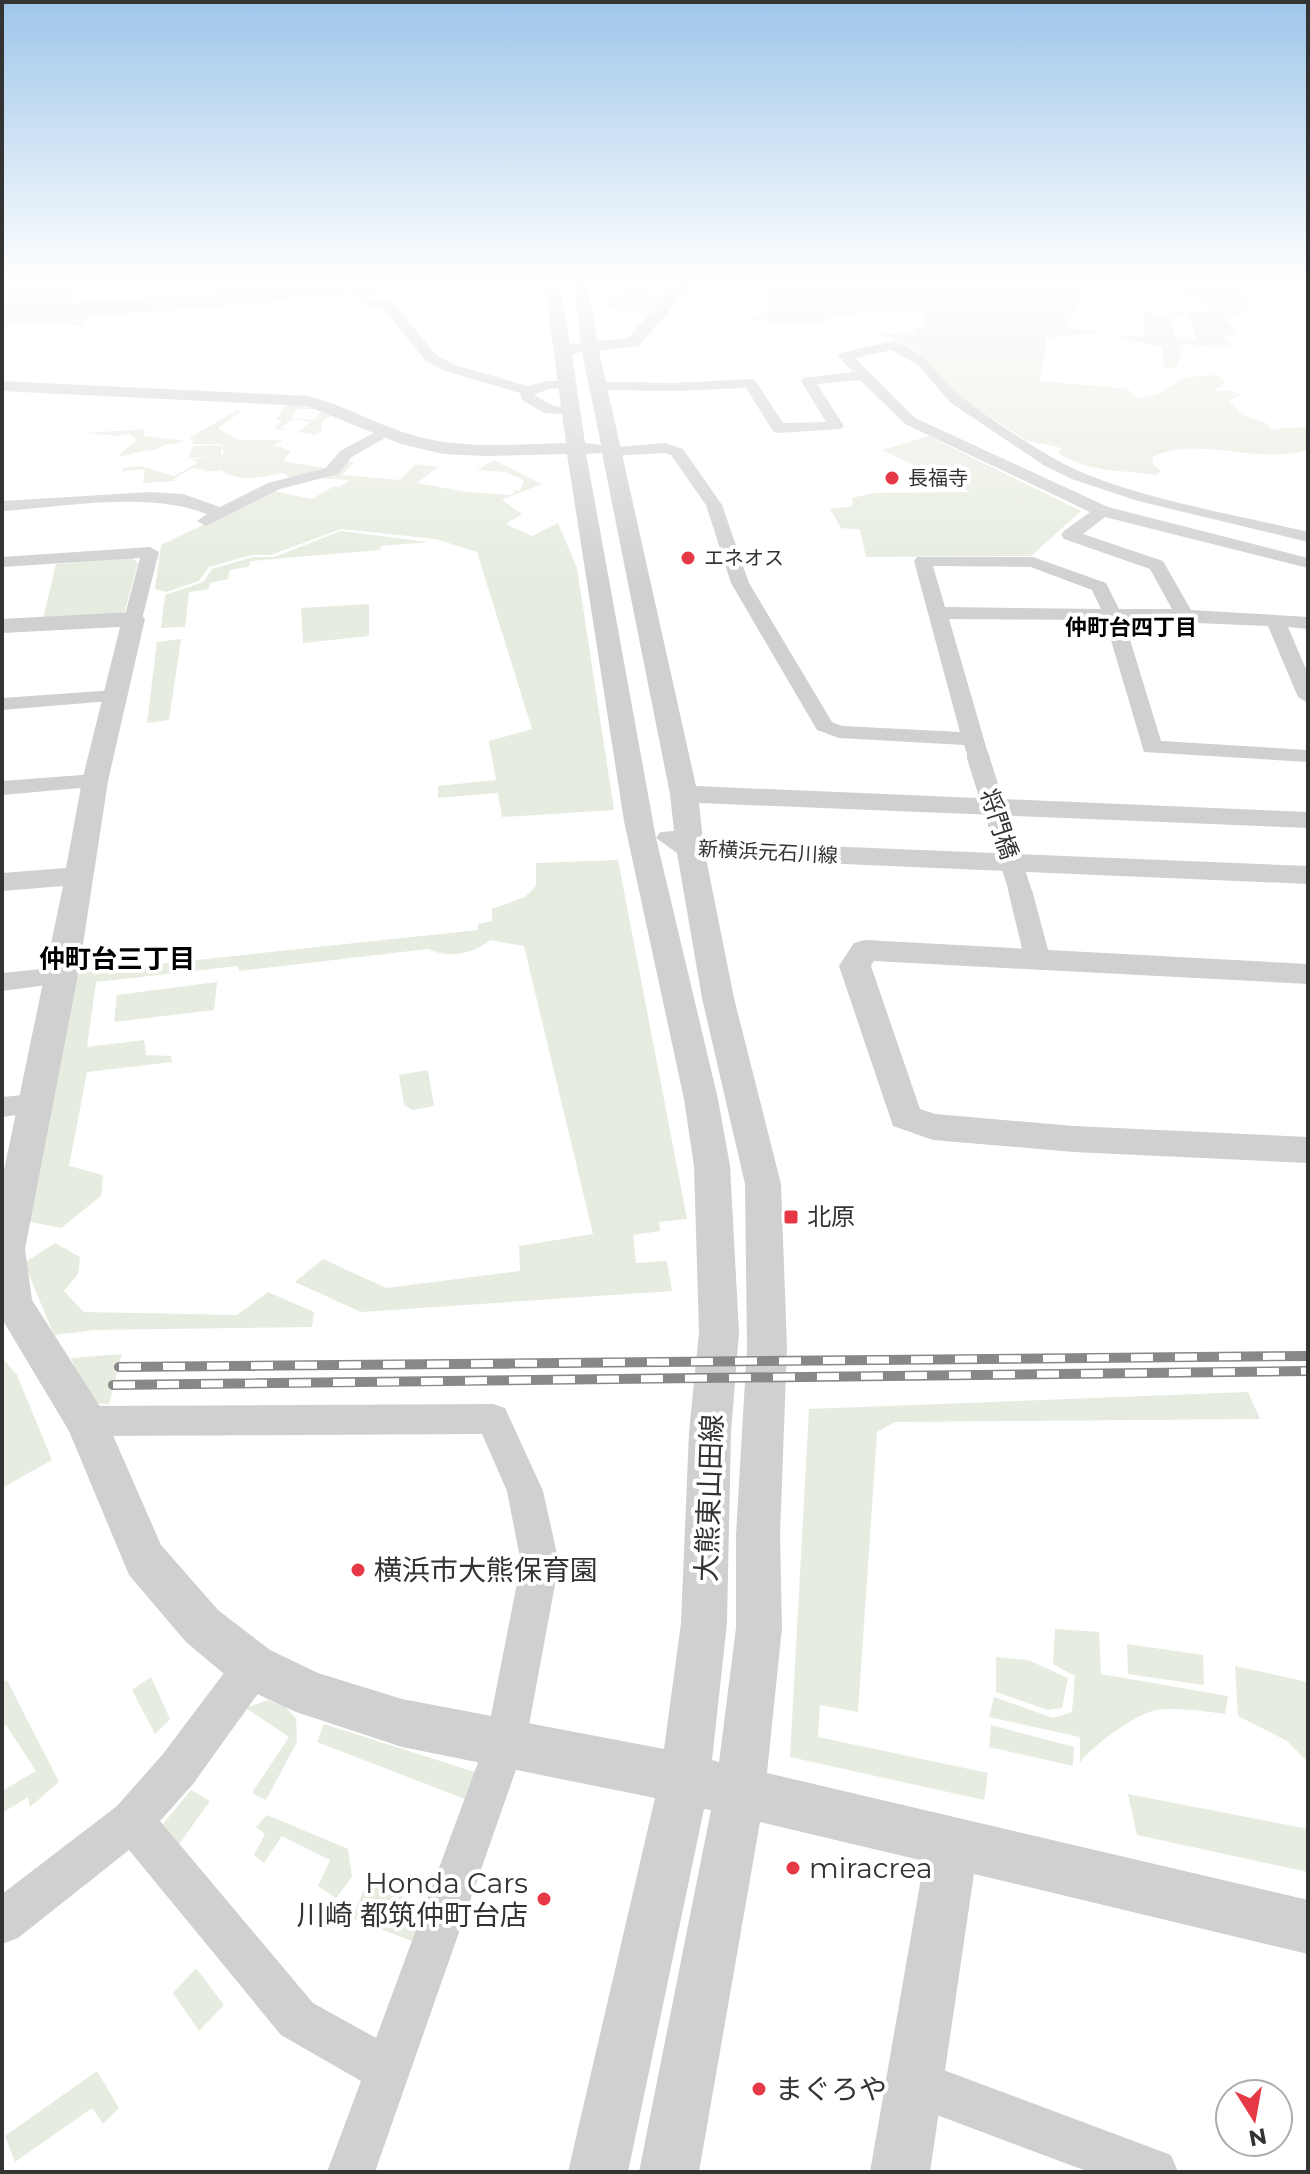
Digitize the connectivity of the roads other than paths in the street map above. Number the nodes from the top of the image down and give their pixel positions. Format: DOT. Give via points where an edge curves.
graph roads {
  1 [pos="495,381"];
  2 [pos="597,381"];
  3 [pos="808,381"];
  4 [pos="870,381"];
  5 [pos="937,381"];
  6 [pos="568,384"];
  7 [pos="2,386"];
  8 [pos="598,386"];
  9 [pos="527,391"];
  10 [pos="573,412"];
  11 [pos="385,432"];
  12 [pos="575,448"];
  13 [pos="611,451"];
  14 [pos="2,506"];
  15 [pos="1102,511"];
  16 [pos="221,513"];
  17 [pos="198,525"];
  18 [pos="1308,537"];
  19 [pos="2,562"];
  20 [pos="1308,563"];
  21 [pos="939,613"];
  22 [pos="1112,613"];
  23 [pos="1184,615"];
  24 [pos="133,619"];
  25 [pos="1275,620"];
  26 [pos="1308,623"];
  27 [pos="2,626"];
  28 [pos="115,696"];
  29 [pos="1308,697"];
  30 [pos="2,704"];
  31 [pos="976,748"];
  32 [pos="1308,756"];
  33 [pos="95,781"];
  34 [pos="2,788"];
  35 [pos="684,794"];
  36 [pos="1308,820"];
  37 [pos="638,821"];
  38 [pos="690,849"];
  39 [pos="1308,875"];
  40 [pos="79,876"];
  41 [pos="2,882"];
  42 [pos="1037,957"];
  43 [pos="1308,974"];
  44 [pos="61,976"];
  45 [pos="2,982"];
  46 [pos="18,1106"];
  47 [pos="1308,1150"];
  48 [pos="4,1249"];
  49 [pos="86,1421"];
  50 [pos="253,1667"];
  51 [pos="506,1741"];
  52 [pos="685,1779"];
  53 [pos="740,1793"];
  54 [pos="132,1821"];
  55 [pos="953,1841"];
  56 [pos="2,1922"];
  57 [pos="1308,1927"];
  58 [pos="388,2070"];
  59 [pos="914,2083"];
  60 [pos="351,2172"];
  61 [pos="598,2172"];
  62 [pos="669,2172"];
  63 [pos="900,2172"];
  64 [pos="1154,2172"];
  1 -- 9 [label="street"];
  2 -- 8 [label="street"];
  3 -- 8 [label="street" via="836,426 778,428 750,383"];
  4 -- 15 [label="street" via="910,421"];
  5 -- 18 [label="street" via="956,400 1078,476"];
  6 -- 9 [label="street"];
  6 -- 10 [label="street"];
  7 -- 11 [label="street" via="308,401"];
  8 -- 13 [label="street"];
  9 -- 10 [label="street" via="527,397 549,410"];
  10 -- 12 [label="street"];
  11 -- 12 [label="street" via="448,447"];
  11 -- 16 [label="street" via="346,454 332,471 274,486"];
  12 -- 13 [label="street"];
  12 -- 37 [label="street"];
  13 -- 31 [label="street" via="677,452 714,505 740,583 824,726"];
  13 -- 35 [label="street"];
  14 -- 16 [label="street" via="151,497 183,499"];
  15 -- 20 [label="street"];
  15 -- 23 [label="street" via="1070,535 1157,565"];
  16 -- 17 [label="street"];
  19 -- 24 [label="street" via="152,548"];
  21 -- 22 [label="street"];
  21 -- 22 [label="street, 将門橋" via="923,561 1033,562 1100,587"];
  21 -- 31 [label="street, 将門橋"];
  22 -- 23 [label="street"];
  22 -- 32 [label="street" via="1152,747"];
  23 -- 25 [label="street"];
  24 -- 27 [label="street"];
  24 -- 28 [label="street"];
  25 -- 26 [label="street"];
  25 -- 29 [label="street"];
  28 -- 30 [label="street"];
  28 -- 33 [label="street"];
  31 -- 42 [label="street, 将門橋, bridge"];
  33 -- 34 [label="street"];
  33 -- 40 [label="street"];
  35 -- 36 [label="street"];
  35 -- 37 [label="street"];
  35 -- 38 [label="street, 大熊東山田線"];
  37 -- 38 [label="street, 新横浜元石川線"];
  37 -- 52 [label="street, 大熊東山田線" via="701,1099 717,1237 719,1332 704,1623"];
  38 -- 39 [label="street, 新横浜元石川線"];
  38 -- 53 [label="street, 大熊東山田線" via="718,998 763,1184 767,1347 759,1628"];
  40 -- 41 [label="street"];
  40 -- 44 [label="street"];
  42 -- 43 [label="street"];
  42 -- 47 [label="street" via="865,950 855,966 905,1117 933,1127 1074,1139"];
  44 -- 45 [label="street"];
  44 -- 46 [label="street"];
  46 -- 48 [label="street"];
  48 -- 49 [label="street" via="13,1302"];
  49 -- 50 [label="street" via="145,1560 202,1626"];
  49 -- 51 [label="street" via="493,1419 525,1491 540,1563"];
  50 -- 51 [label="street" via="313,1695 402,1723"];
  50 -- 54 [label="street" via="178,1769"];
  51 -- 52 [label="street"];
  51 -- 58 [label="street"];
  52 -- 53 [label="street"];
  52 -- 61 [label="street, 大熊東山田線"];
  53 -- 55 [label="street"];
  53 -- 62 [label="street, 大熊東山田線"];
  54 -- 56 [label="street"];
  54 -- 58 [label="street" via="297,2019"];
  55 -- 57 [label="street"];
  55 -- 59 [label="street"];
  58 -- 60 [label="street"];
  59 -- 63 [label="street"];
  59 -- 64 [label="street"];
}
